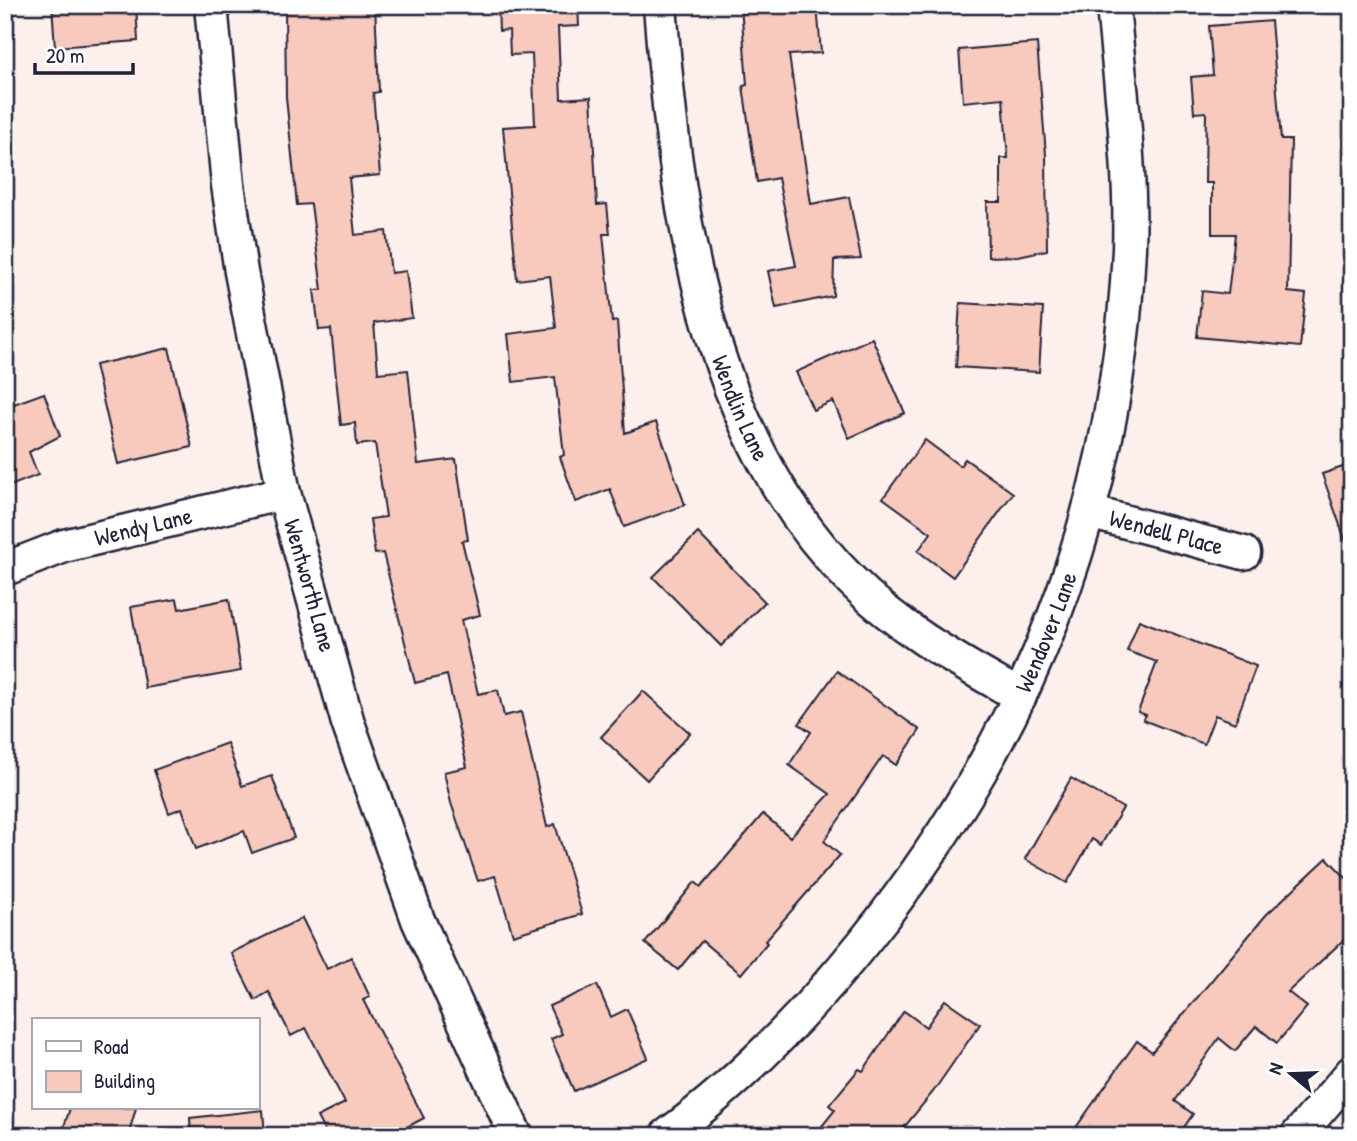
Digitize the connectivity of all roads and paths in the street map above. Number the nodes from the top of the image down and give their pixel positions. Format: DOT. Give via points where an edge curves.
graph roads {
  1 [pos="211,5"];
  2 [pos="660,5"];
  3 [pos="1112,5"];
  4 [pos="284,493"];
  5 [pos="1089,512"];
  6 [pos="1244,553"];
  7 [pos="5,569"];
  8 [pos="1020,696"];
  9 [pos="1352,1072"];
  10 [pos="516,1136"];
  11 [pos="666,1136"];
  12 [pos="1297,1136"];
  1 -- 4 [label="street, Wentworth Lane" via="230,198"];
  2 -- 8 [label="street, Wendlin Lane" via="694,260 719,361 754,443 802,522 850,580 932,646"];
  3 -- 5 [label="street, Wendover Lane" via="1126,141 1129,247 1111,416"];
  4 -- 7 [label="street, Wendy Lane" via="64,546"];
  4 -- 10 [label="street, Wentworth Lane" via="348,723 418,920"];
  5 -- 6 [label="street, Wendell Place"];
  5 -- 8 [label="street, Wendover Lane" via="1067,582"];
  8 -- 11 [label="street, Wendover Lane" via="974,787 878,925 795,1022"];
  9 -- 12 [label="street"];
}
